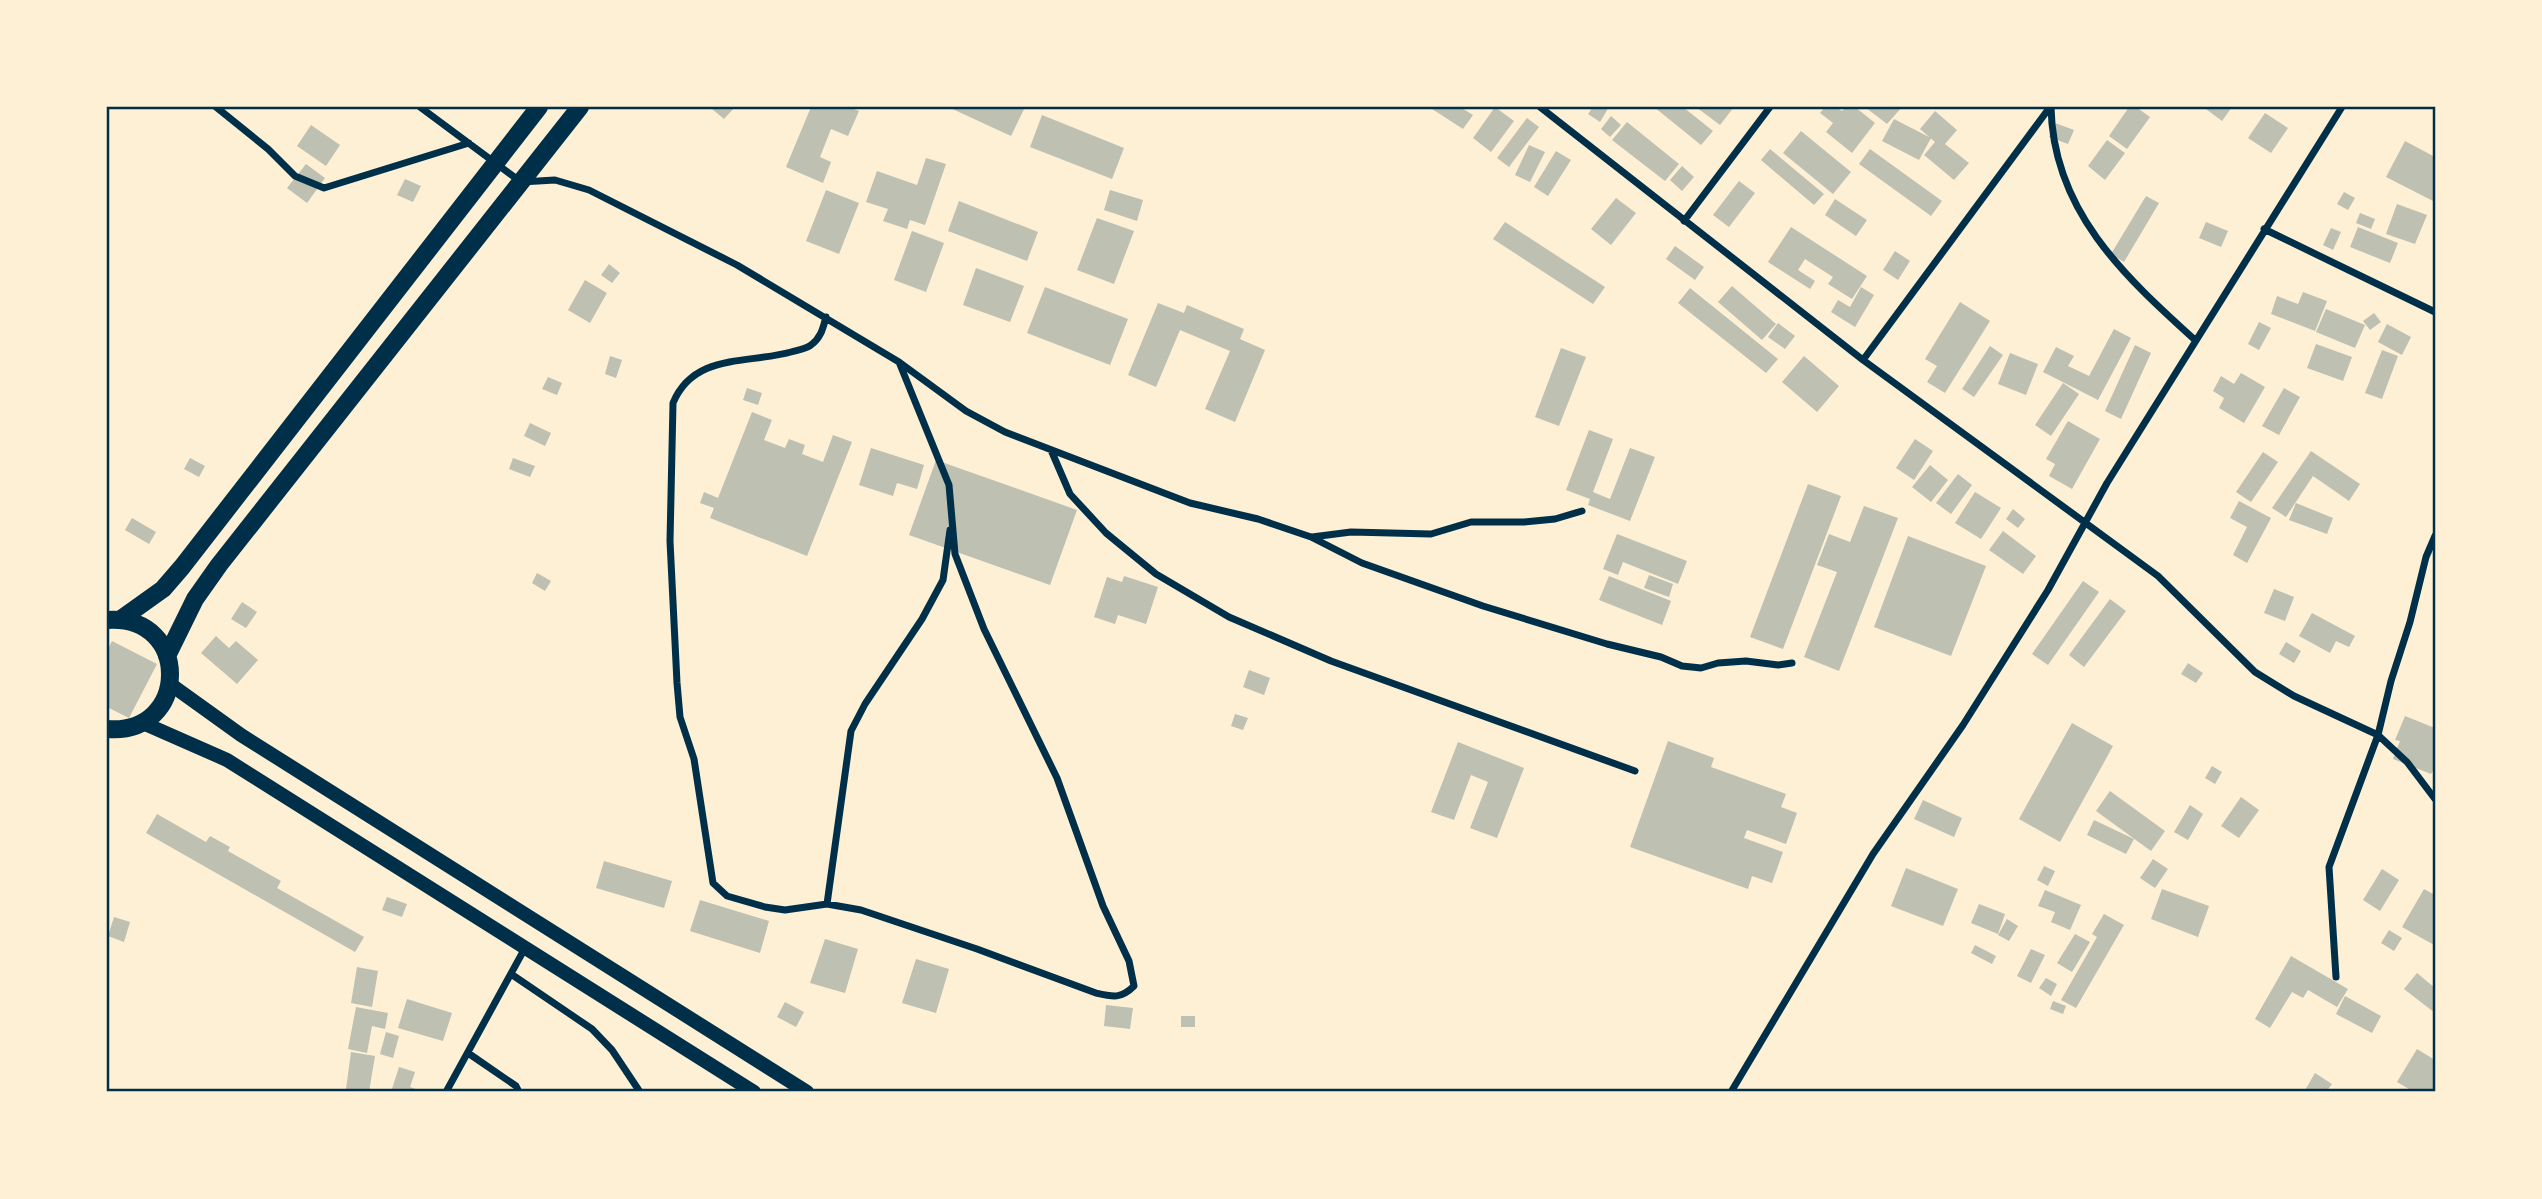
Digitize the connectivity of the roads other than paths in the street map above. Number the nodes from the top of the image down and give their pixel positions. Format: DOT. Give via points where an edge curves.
graph roads {
  1 [pos="216,107"];
  2 [pos="420,107"];
  3 [pos="539,107"];
  4 [pos="580,107"];
  5 [pos="1540,107"];
  6 [pos="1770,107"];
  7 [pos="2051,107"];
  8 [pos="2342,107"];
  9 [pos="469,143"];
  10 [pos="495,163"];
  11 [pos="521,182"];
  12 [pos="1684,221"];
  13 [pos="2264,229"];
  14 [pos="2435,312"];
  15 [pos="826,317"];
  16 [pos="2195,340"];
  17 [pos="1863,360"];
  18 [pos="899,362"];
  19 [pos="1051,450"];
  20 [pos="1581,511"];
  21 [pos="952,521"];
  22 [pos="2085,523"];
  23 [pos="2435,536"];
  24 [pos="1311,537"];
  25 [pos="114,620"];
  26 [pos="167,656"];
  27 [pos="1792,663"];
  28 [pos="170,684"];
  29 [pos="143,723"];
  30 [pos="107,730"];
  31 [pos="2378,735"];
  32 [pos="1635,771"];
  33 [pos="2435,799"];
  34 [pos="827,904"];
  35 [pos="525,948"];
  36 [pos="511,974"];
  37 [pos="2336,977"];
  38 [pos="468,1053"];
  39 [pos="446,1092"];
  40 [pos="520,1092"];
  41 [pos="640,1092"];
  42 [pos="754,1092"];
  43 [pos="807,1092"];
  44 [pos="1731,1092"];
  1 -- 9 [label="street" via="295,176 324,188"];
  2 -- 9 [label="street"];
  3 -- 10 [label="main road"];
  4 -- 11 [label="main road"];
  5 -- 12 [label="street"];
  6 -- 12 [label="street"];
  7 -- 16 [label="street" via="2052,137 2060,166 2088,226 2117,265"];
  7 -- 17 [label="street"];
  8 -- 13 [label="street"];
  9 -- 10 [label="street"];
  10 -- 11 [label="street"];
  10 -- 25 [label="main road" via="182,567 163,589"];
  11 -- 15 [label="street" via="555,180 589,190 737,265"];
  11 -- 26 [label="main road" via="219,565 195,599"];
  12 -- 17 [label="street"];
  13 -- 14 [label="street"];
  13 -- 16 [label="street"];
  15 -- 18 [label="street"];
  15 -- 34 [label="street" via="821,335 810,347 702,369 680,387 673,403 670,541 680,717 694,758 713,883 727,895 765,907"];
  16 -- 22 [label="street"];
  17 -- 22 [label="street"];
  18 -- 19 [label="street" via="966,411"];
  18 -- 21 [label="street" via="950,485"];
  19 -- 24 [label="street" via="1190,503"];
  19 -- 32 [label="street" via="1070,494 1106,533 1156,573 1229,617 1331,662"];
  20 -- 24 [label="street" via="1555,519 1471,522 1431,534 1351,532"];
  21 -- 34 [label="street" via="943,580 851,731"];
  21 -- 34 [label="street" via="955,554 984,629 1057,778 1103,906 1129,961 1134,986 1125,995 1096,993 861,910"];
  22 -- 31 [label="street" via="2158,576 2255,672 2294,696"];
  22 -- 44 [label="street" via="1963,726 1872,855"];
  23 -- 31 [label="street"];
  24 -- 27 [label="street" via="1362,563 1483,606 1682,666"];
  25 -- 26 [label="main road" via="139,624 154,634"];
  26 -- 28 [label="main road"];
  28 -- 29 [label="main road" via="156,713"];
  28 -- 43 [label="main road" via="241,735"];
  29 -- 30 [label="main road"];
  29 -- 35 [label="main road" via="227,760"];
  31 -- 33 [label="street" via="2407,762"];
  31 -- 37 [label="street" via="2329,867"];
  35 -- 36 [label="street"];
  35 -- 42 [label="main road"];
  36 -- 38 [label="street"];
  36 -- 41 [label="street" via="592,1028"];
  38 -- 39 [label="street"];
  38 -- 40 [label="street"];
}
